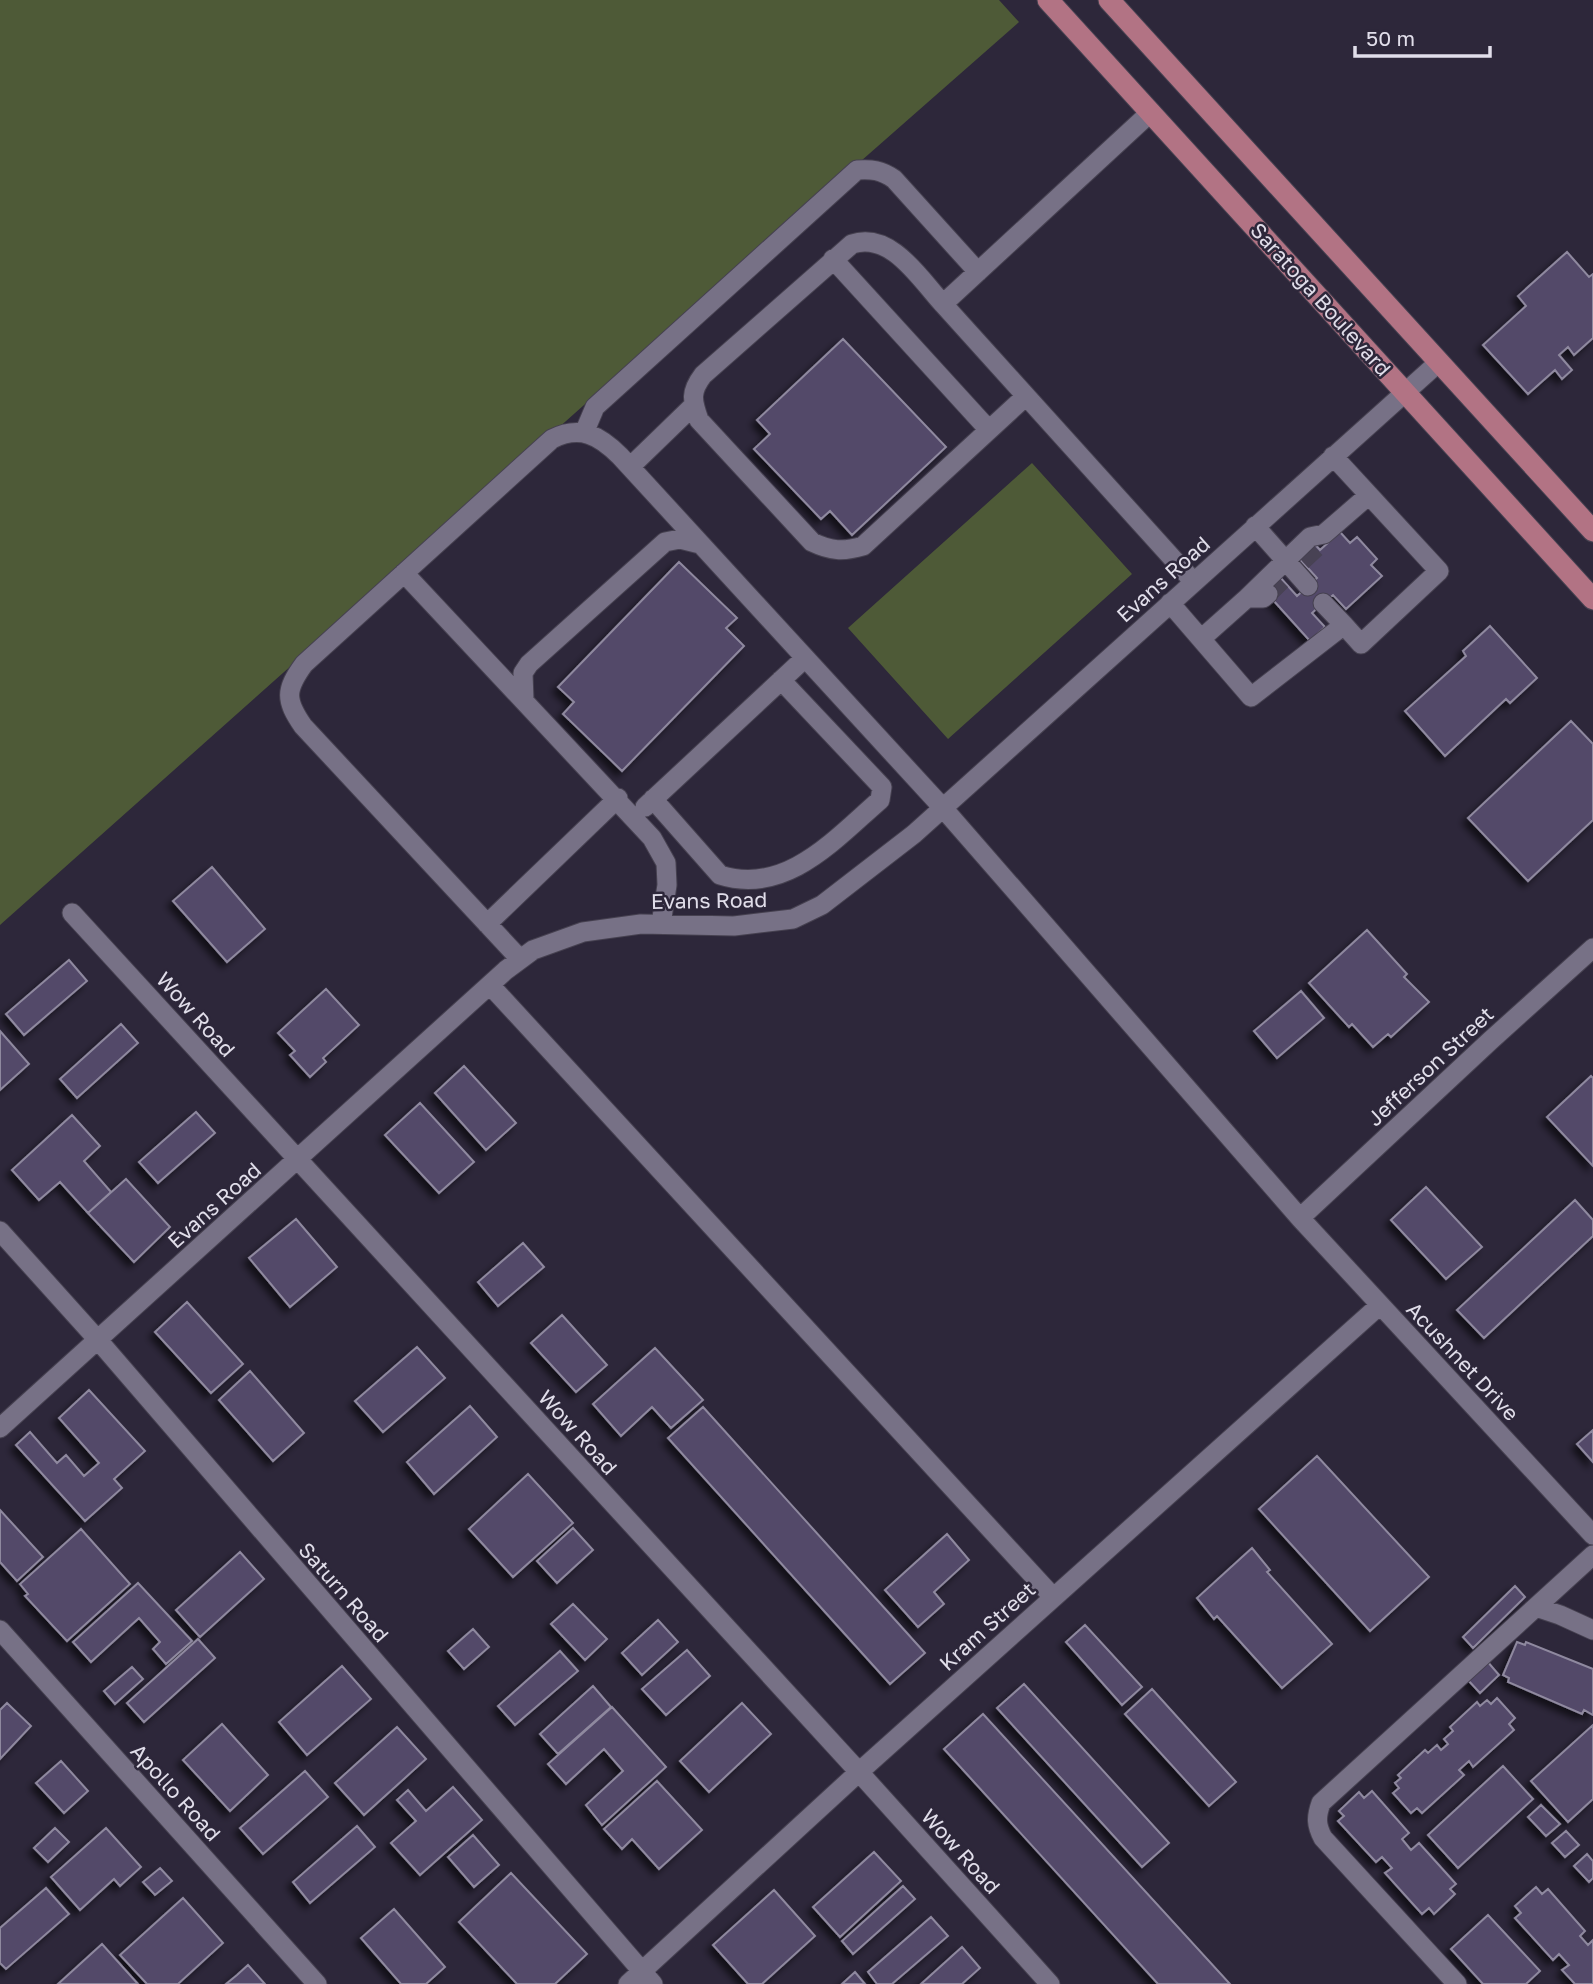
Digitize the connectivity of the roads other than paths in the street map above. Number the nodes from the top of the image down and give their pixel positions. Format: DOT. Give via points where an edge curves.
graph roads {
  1 [pos="1048,0"];
  2 [pos="1109,0"];
  3 [pos="1151,113"];
  4 [pos="834,259"];
  5 [pos="978,272"];
  6 [pos="943,304"];
  7 [pos="1439,362"];
  8 [pos="1406,392"];
  9 [pos="1026,396"];
  10 [pos="694,405"];
  11 [pos="989,430"];
  12 [pos="584,433"];
  13 [pos="1333,456"];
  14 [pos="630,467"];
  15 [pos="1369,495"];
  16 [pos="1255,526"];
  17 [pos="1593,531"];
  18 [pos="700,544"];
  19 [pos="1291,567"];
  20 [pos="404,573"];
  21 [pos="1193,581"];
  22 [pos="1308,586"];
  23 [pos="1268,594"];
  24 [pos="1247,598"];
  25 [pos="1593,598"];
  26 [pos="1170,603"];
  27 [pos="1323,603"];
  28 [pos="1343,625"];
  29 [pos="1201,639"];
  30 [pos="804,658"];
  31 [pos="781,680"];
  32 [pos="524,700"];
  33 [pos="618,799"];
  34 [pos="653,799"];
  35 [pos="943,808"];
  36 [pos="634,817"];
  37 [pos="72,912"];
  38 [pos="487,923"];
  39 [pos="661,924"];
  40 [pos="1593,948"];
  41 [pos="520,959"];
  42 [pos="490,985"];
  43 [pos="298,1159"];
  44 [pos="1300,1218"];
  45 [pos="0,1231"];
  46 [pos="1380,1305"];
  47 [pos="98,1340"];
  48 [pos="0,1428"];
  49 [pos="1593,1535"];
  50 [pos="1593,1555"];
  51 [pos="1053,1597"];
  52 [pos="1536,1607"];
  53 [pos="0,1630"];
  54 [pos="1593,1630"];
  55 [pos="859,1772"];
  56 [pos="641,1980"];
  57 [pos="317,1984"];
  58 [pos="1050,1984"];
  59 [pos="1457,1984"];
  1 -- 3 [label="main road, Saratoga Boulevard"];
  2 -- 7 [label="main road"];
  3 -- 5 [label="street"];
  3 -- 8 [label="main road, Saratoga Boulevard"];
  4 -- 6 [label="street" via="863,240 893,249"];
  4 -- 10 [label="street" via="703,375 693,388"];
  4 -- 11 [label="street"];
  5 -- 6 [label="street"];
  5 -- 12 [label="street" via="894,179 872,169 857,170 595,407"];
  6 -- 9 [label="street"];
  7 -- 8 [label="street, Evans Road"];
  7 -- 17 [label="main road"];
  8 -- 13 [label="street, Evans Road"];
  8 -- 25 [label="main road, Saratoga Boulevard"];
  9 -- 11 [label="street"];
  9 -- 21 [label="street"];
  10 -- 11 [label="street" via="699,420 812,541 844,551 863,545"];
  10 -- 14 [label="street"];
  12 -- 14 [label="street, Acushnet Drive" via="604,440"];
  12 -- 20 [label="street" via="564,433 552,439"];
  13 -- 15 [label="street"];
  13 -- 16 [label="street, Evans Road"];
  14 -- 18 [label="street, Acushnet Drive"];
  15 -- 19 [label="street" via="1321,541 1310,537"];
  15 -- 28 [label="street" via="1439,571 1361,644"];
  16 -- 19 [label="street"];
  16 -- 21 [label="street, Evans Road"];
  18 -- 30 [label="street, Acushnet Drive"];
  18 -- 32 [label="street" via="680,539 665,542 529,664 523,673"];
  19 -- 22 [label="street"];
  19 -- 24 [label="street"];
  20 -- 32 [label="street"];
  20 -- 38 [label="street" via="304,664 288,693 291,708"];
  21 -- 26 [label="street, Evans Road"];
  23 -- 24 [label="street"];
  24 -- 29 [label="street"];
  26 -- 29 [label="street"];
  26 -- 35 [label="street, Evans Road"];
  27 -- 28 [label="street"];
  28 -- 29 [label="street" via="1251,697"];
  30 -- 31 [label="street"];
  30 -- 35 [label="street, Acushnet Drive"];
  31 -- 34 [label="street"];
  31 -- 34 [label="street" via="882,787 880,800 811,860 760,879 733,879 720,875"];
  32 -- 33 [label="street"];
  33 -- 36 [label="street"];
  33 -- 38 [label="street"];
  34 -- 36 [label="street"];
  35 -- 39 [label="street, Evans Road" via="822,905 793,919 734,926"];
  35 -- 44 [label="street, Acushnet Drive"];
  36 -- 39 [label="street" via="666,863"];
  37 -- 43 [label="street, Wow Road"];
  38 -- 41 [label="street"];
  39 -- 41 [label="street, Evans Road" via="583,932"];
  40 -- 44 [label="street, Jefferson Street"];
  41 -- 42 [label="street, Evans Road"];
  42 -- 43 [label="street, Evans Road"];
  42 -- 51 [label="street"];
  43 -- 47 [label="street, Evans Road"];
  43 -- 55 [label="street, Wow Road"];
  44 -- 46 [label="street, Acushnet Drive"];
  45 -- 47 [label="street, Saturn Road"];
  46 -- 49 [label="street, Acushnet Drive"];
  46 -- 51 [label="street, Kram Street"];
  47 -- 48 [label="street, Evans Road"];
  47 -- 56 [label="street, Saturn Road"];
  50 -- 52 [label="street"];
  51 -- 55 [label="street, Kram Street"];
  52 -- 54 [label="street"];
  52 -- 59 [label="street" via="1321,1803 1318,1811 1316,1825 1323,1838"];
  53 -- 57 [label="street, Apollo Road"];
  55 -- 56 [label="street, Kram Street"];
  55 -- 58 [label="street, Wow Road"];
}
